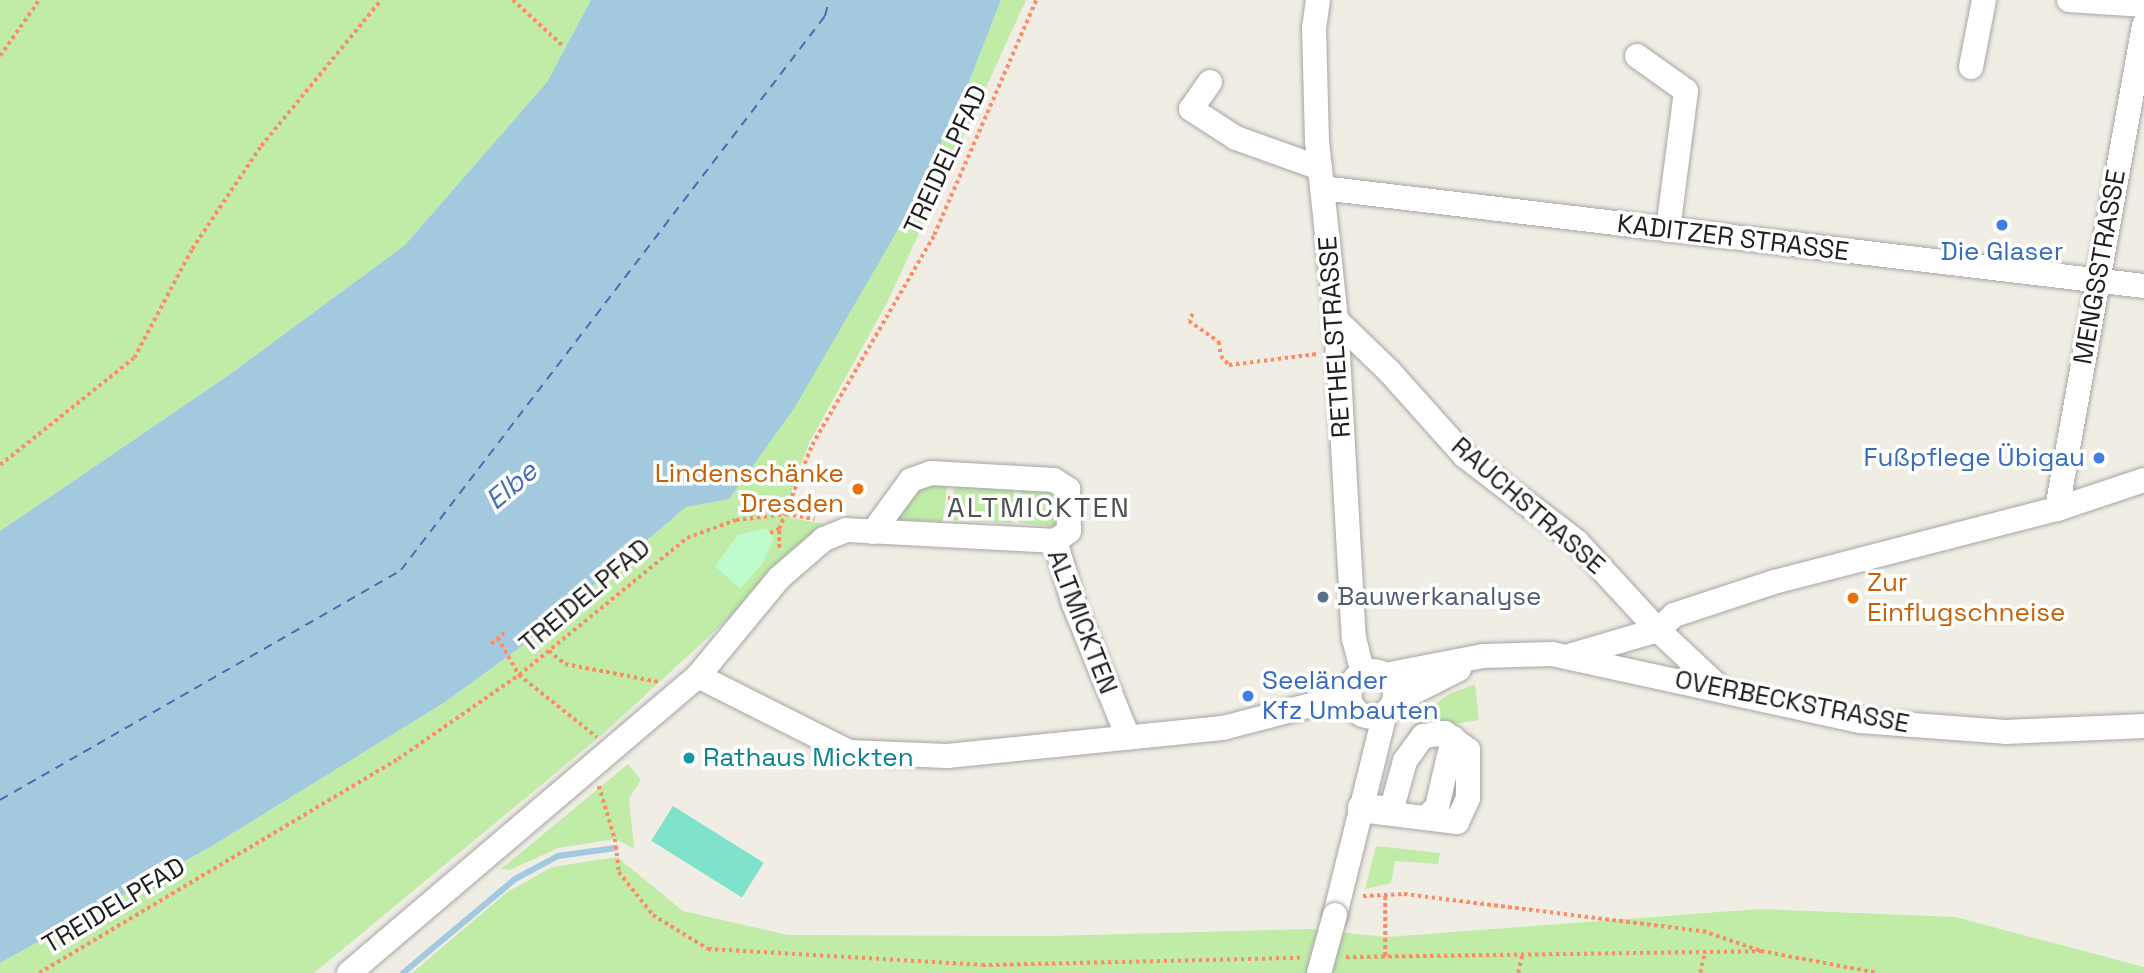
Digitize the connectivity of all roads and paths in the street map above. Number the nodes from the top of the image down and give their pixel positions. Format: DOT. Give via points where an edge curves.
graph roads {
  1 [pos="39,0"];
  2 [pos="381,0"];
  3 [pos="513,0"];
  4 [pos="1036,0"];
  5 [pos="1318,0"];
  6 [pos="1984,0"];
  7 [pos="2069,0"];
  8 [pos="2144,5"];
  9 [pos="2144,25"];
  10 [pos="562,45"];
  11 [pos="0,56"];
  12 [pos="1637,56"];
  13 [pos="1971,67"];
  14 [pos="1210,82"];
  15 [pos="1321,178"];
  16 [pos="1668,230"];
  17 [pos="2098,282"];
  18 [pos="2144,286"];
  19 [pos="1194,314"];
  20 [pos="1336,320"];
  21 [pos="1224,335"];
  22 [pos="1219,342"];
  23 [pos="1338,353"];
  24 [pos="0,466"];
  25 [pos="951,475"];
  26 [pos="1019,478"];
  27 [pos="2144,480"];
  28 [pos="2057,509"];
  29 [pos="779,529"];
  30 [pos="873,532"];
  31 [pos="771,533"];
  32 [pos="948,536"];
  33 [pos="1013,539"];
  34 [pos="1055,541"];
  35 [pos="1658,630"];
  36 [pos="504,634"];
  37 [pos="498,638"];
  38 [pos="491,644"];
  39 [pos="549,651"];
  40 [pos="1483,656"];
  41 [pos="1568,656"];
  42 [pos="1374,674"];
  43 [pos="519,675"];
  44 [pos="698,676"];
  45 [pos="1722,690"];
  46 [pos="679,693"];
  47 [pos="1354,704"];
  48 [pos="1389,708"];
  49 [pos="2144,726"];
  50 [pos="1128,737"];
  51 [pos="610,754"];
  52 [pos="591,771"];
  53 [pos="1360,807"];
  54 [pos="1385,895"];
  55 [pos="1338,905"];
  56 [pos="1760,951"];
  57 [pos="1705,952"];
  58 [pos="1522,954"];
  59 [pos="1344,957"];
  60 [pos="1385,957"];
  61 [pos="1311,965"];
  62 [pos="39,973"];
  63 [pos="349,973"];
  64 [pos="1518,973"];
  65 [pos="1700,973"];
  66 [pos="1878,973"];
  1 -- 11 [label="path"];
  2 -- 24 [label="path" via="261,146 192,249 134,358"];
  3 -- 10 [label="path"];
  4 -- 39 [label="path, TREIDELPFAD" via="934,235 812,445 786,514 714,525 687,538"];
  5 -- 15 [label="street, RETHELSTRASSE" via="1314,27"];
  6 -- 13 [label="street"];
  7 -- 8 [label="street"];
  9 -- 17 [label="street, MENGSSTRASSE"];
  12 -- 16 [label="street" via="1686,91"];
  14 -- 15 [label="street, KADITZER STRASSE" via="1191,109 1236,138"];
  15 -- 16 [label="street, KADITZER STRASSE"];
  15 -- 20 [label="street, RETHELSTRASSE"];
  16 -- 17 [label="street, KADITZER STRASSE"];
  17 -- 18 [label="street, KADITZER STRASSE"];
  17 -- 28 [label="street, MENGSSTRASSE"];
  19 -- 22 [label="path" via="1189,321"];
  20 -- 23 [label="street, RETHELSTRASSE"];
  20 -- 35 [label="street, RAUCHSTRASSE" via="1465,456 1577,542"];
  21 -- 22 [label="path"];
  22 -- 23 [label="path" via="1221,356 1229,365"];
  23 -- 42 [label="street, RETHELSTRASSE" via="1354,638"];
  25 -- 26 [label="street"];
  25 -- 30 [label="street" via="931,473 911,480"];
  25 -- 32 [label="path"];
  26 -- 33 [label="path"];
  26 -- 34 [label="street" via="1054,480 1068,489 1069,531"];
  27 -- 28 [label="street"];
  28 -- 35 [label="street" via="1773,582 1674,615"];
  29 -- 31 [label="path"];
  30 -- 32 [label="street, ALTMICKTEN"];
  30 -- 44 [label="street, ALTMICKTEN" via="846,530 824,539 779,578"];
  32 -- 33 [label="street, ALTMICKTEN"];
  33 -- 34 [label="street, ALTMICKTEN"];
  34 -- 50 [label="street, ALTMICKTEN" via="1074,604"];
  35 -- 41 [label="street"];
  35 -- 45 [label="street, RAUCHSTRASSE"];
  36 -- 37 [label="path"];
  37 -- 38 [label="path"];
  37 -- 43 [label="path"];
  39 -- 43 [label="path, TREIDELPFAD"];
  39 -- 46 [label="path" via="565,664 662,682"];
  40 -- 41 [label="street"];
  40 -- 42 [label="street"];
  40 -- 48 [label="street"];
  41 -- 45 [label="street, OVERBECKSTRASSE"];
  42 -- 47 [label="street" via="1353,682"];
  42 -- 48 [label="street" via="1394,687"];
  43 -- 51 [label="path" via="597,737"];
  43 -- 62 [label="path, TREIDELPFAD" via="398,759"];
  44 -- 46 [label="street"];
  44 -- 50 [label="street" via="849,752 947,757"];
  45 -- 49 [label="street, OVERBECKSTRASSE" via="1860,721 1935,729"];
  46 -- 51 [label="street"];
  47 -- 48 [label="street" via="1372,717"];
  47 -- 50 [label="street" via="1223,728"];
  47 -- 53 [label="street"];
  48 -- 53 [label="street"];
  51 -- 52 [label="street"];
  52 -- 61 [label="path" via="610,818 619,872 653,915 708,949 982,965"];
  52 -- 63 [label="street"];
  53 -- 53 [label="street" via="1392,808 1412,746 1435,733 1459,742 1435,819"];
  53 -- 55 [label="street"];
  54 -- 55 [label="path"];
  54 -- 56 [label="path" via="1703,931"];
  54 -- 60 [label="path"];
  55 -- 61 [label="street, bridge"];
  56 -- 57 [label="path"];
  56 -- 66 [label="path"];
  57 -- 58 [label="path"];
  57 -- 65 [label="path"];
  58 -- 60 [label="path"];
  58 -- 64 [label="path"];
  59 -- 60 [label="path"];
}
